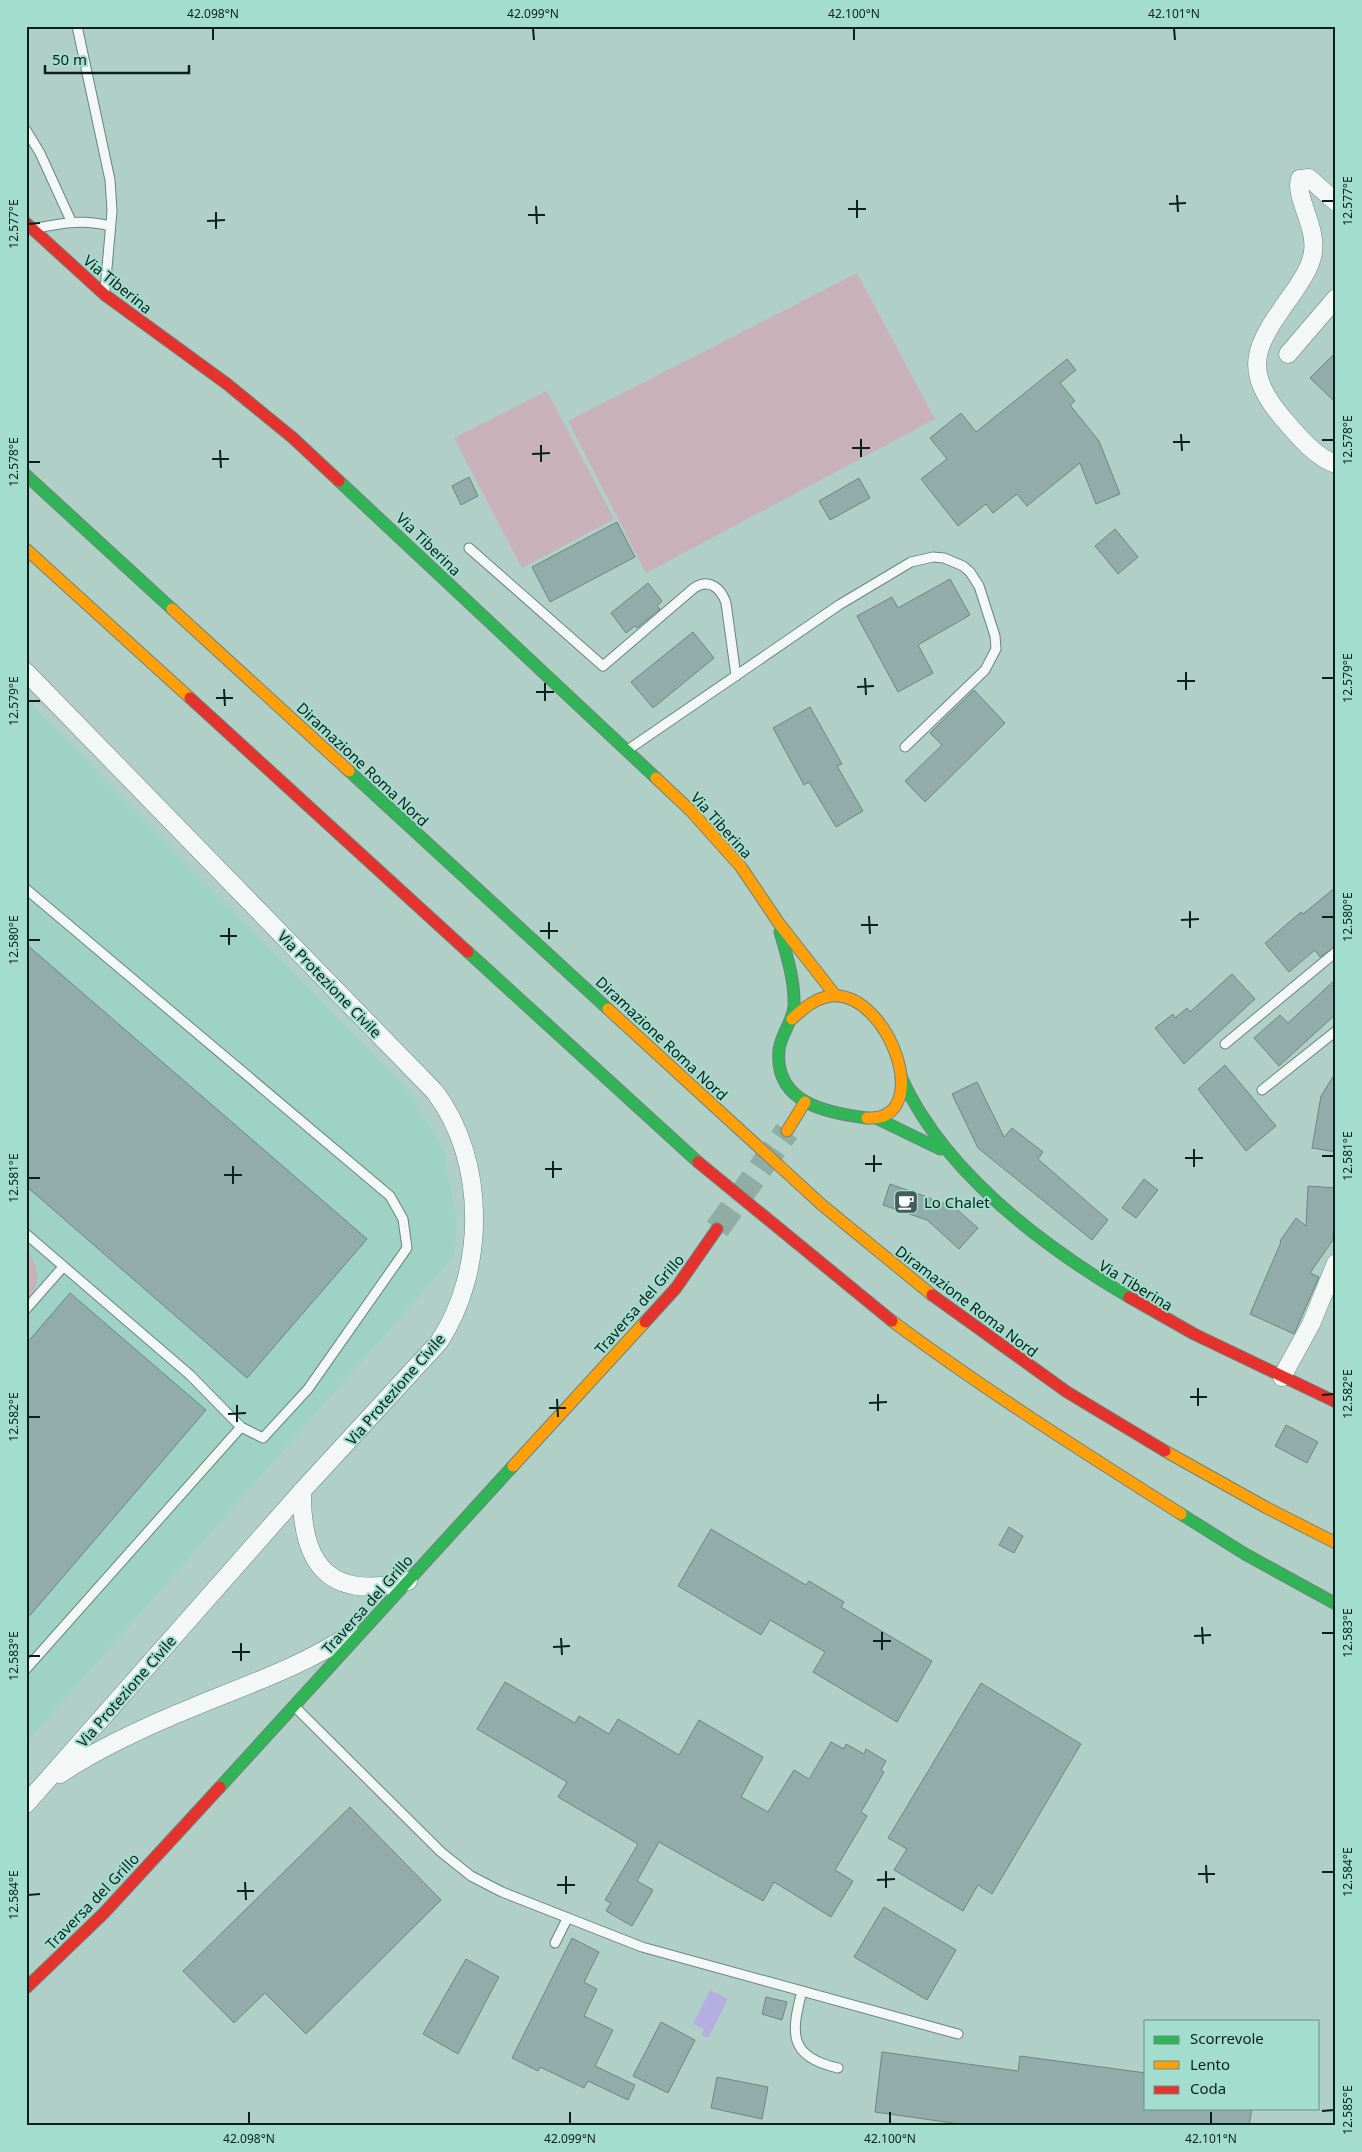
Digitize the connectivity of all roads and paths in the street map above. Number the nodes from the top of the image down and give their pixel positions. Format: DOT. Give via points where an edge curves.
graph roads {
  1 [pos="77,26"];
  2 [pos="26,130"];
  3 [pos="1336,202"];
  4 [pos="71,221"];
  5 [pos="29,226"];
  6 [pos="110,226"];
  7 [pos="105,295"];
  8 [pos="1336,298"];
  9 [pos="1288,354"];
  10 [pos="1336,464"];
  11 [pos="26,475"];
  12 [pos="469,548"];
  13 [pos="26,549"];
  14 [pos="26,672"];
  15 [pos="736,676"];
  16 [pos="905,747"];
  17 [pos="627,750"];
  18 [pos="26,889"];
  19 [pos="778,922"];
  20 [pos="1336,952"];
  21 [pos="835,995"];
  22 [pos="792,1019"];
  23 [pos="1336,1031"];
  24 [pos="1225,1044"];
  25 [pos="901,1077"];
  26 [pos="1262,1090"];
  27 [pos="805,1102"];
  28 [pos="876,1118"];
  29 [pos="787,1131"];
  30 [pos="947,1152"];
  31 [pos="717,1230"];
  32 [pos="26,1234"];
  33 [pos="1336,1263"];
  34 [pos="63,1267"];
  35 [pos="26,1309"];
  36 [pos="1282,1377"];
  37 [pos="1336,1402"];
  38 [pos="241,1427"];
  39 [pos="302,1491"];
  40 [pos="1336,1543"];
  41 [pos="408,1580"];
  42 [pos="1336,1604"];
  43 [pos="378,1614"];
  44 [pos="26,1669"];
  45 [pos="294,1706"];
  46 [pos="41,1787"];
  47 [pos="26,1804"];
  48 [pos="567,1919"];
  49 [pos="555,1943"];
  50 [pos="26,1988"];
  51 [pos="802,1991"];
  52 [pos="958,2034"];
  53 [pos="838,2068"];
  1 -- 6 [label="lane" via="110,180"];
  2 -- 4 [label="lane"];
  3 -- 10 [label="street" via="1309,178 1300,179 1299,190 1312,227 1313,253 1297,287 1265,336 1256,361 1263,388 1282,418 1324,458"];
  4 -- 5 [label="lane"];
  4 -- 6 [label="lane" via="91,221"];
  5 -- 7 [label="main road, Via Tiberina"];
  6 -- 7 [label="lane"];
  7 -- 17 [label="main road, Via Tiberina" via="227,384 293,438"];
  8 -- 9 [label="street"];
  11 -- 40 [label="main road, Diramazione Roma Nord" via="822,1205 910,1280 998,1346 1121,1427 1272,1512"];
  12 -- 15 [label="lane" via="602,666 694,588 702,584 713,585 722,592 726,603"];
  13 -- 42 [label="main road" via="711,1174 876,1309 939,1356 1063,1439 1245,1554"];
  14 -- 39 [label="street, Via Protezione Civile" via="435,1092 462,1138 470,1178 473,1224 468,1274 450,1323 430,1353"];
  15 -- 16 [label="lane" via="839,605 911,562 933,557 956,562 970,572 979,586 996,649 985,670"];
  15 -- 17 [label="lane"];
  17 -- 19 [label="main road, Via Tiberina" via="709,830 741,867"];
  18 -- 38 [label="lane" via="390,1196 403,1219 407,1248 308,1389 263,1438"];
  19 -- 21 [label="main road, Via Tiberina"];
  19 -- 22 [label="main road, Via Tiberina" via="789,968"];
  20 -- 24 [label="lane"];
  21 -- 22 [label="main road, Via Tiberina" via="811,1002"];
  21 -- 25 [label="main road, Via Tiberina" via="855,1000 879,1022 893,1045"];
  22 -- 27 [label="main road, Via Tiberina" via="781,1041 780,1061 785,1081"];
  23 -- 26 [label="lane"];
  25 -- 28 [label="main road, Via Tiberina" via="896,1105 887,1116"];
  25 -- 30 [label="main road, Via Tiberina" via="925,1126"];
  27 -- 28 [label="main road, Via Tiberina" via="832,1114"];
  27 -- 29 [label="main road"];
  28 -- 30 [label="main road, Via Tiberina"];
  30 -- 36 [label="main road, Via Tiberina" via="1021,1223 1074,1264 1171,1324"];
  31 -- 41 [label="main road, Traversa del Grillo" via="676,1288"];
  32 -- 34 [label="lane"];
  33 -- 36 [label="street" via="1311,1324"];
  34 -- 35 [label="lane"];
  34 -- 38 [label="lane" via="190,1375"];
  36 -- 37 [label="main road, Via Tiberina"];
  38 -- 44 [label="lane"];
  39 -- 41 [label="street" via="302,1519 308,1544 318,1564 332,1578 369,1587"];
  39 -- 46 [label="street, Via Protezione Civile"];
  41 -- 43 [label="main road, Traversa del Grillo"];
  43 -- 45 [label="main road, Traversa del Grillo"];
  43 -- 46 [label="street" via="327,1648 282,1671 115,1742"];
  45 -- 48 [label="lane" via="460,1868 502,1892"];
  45 -- 50 [label="main road, Traversa del Grillo" via="104,1913"];
  46 -- 47 [label="street, Via Protezione Civile"];
  48 -- 49 [label="lane"];
  48 -- 51 [label="lane" via="642,1947"];
  51 -- 52 [label="lane"];
  51 -- 53 [label="lane" via="794,2024 799,2048 810,2059"];
}
